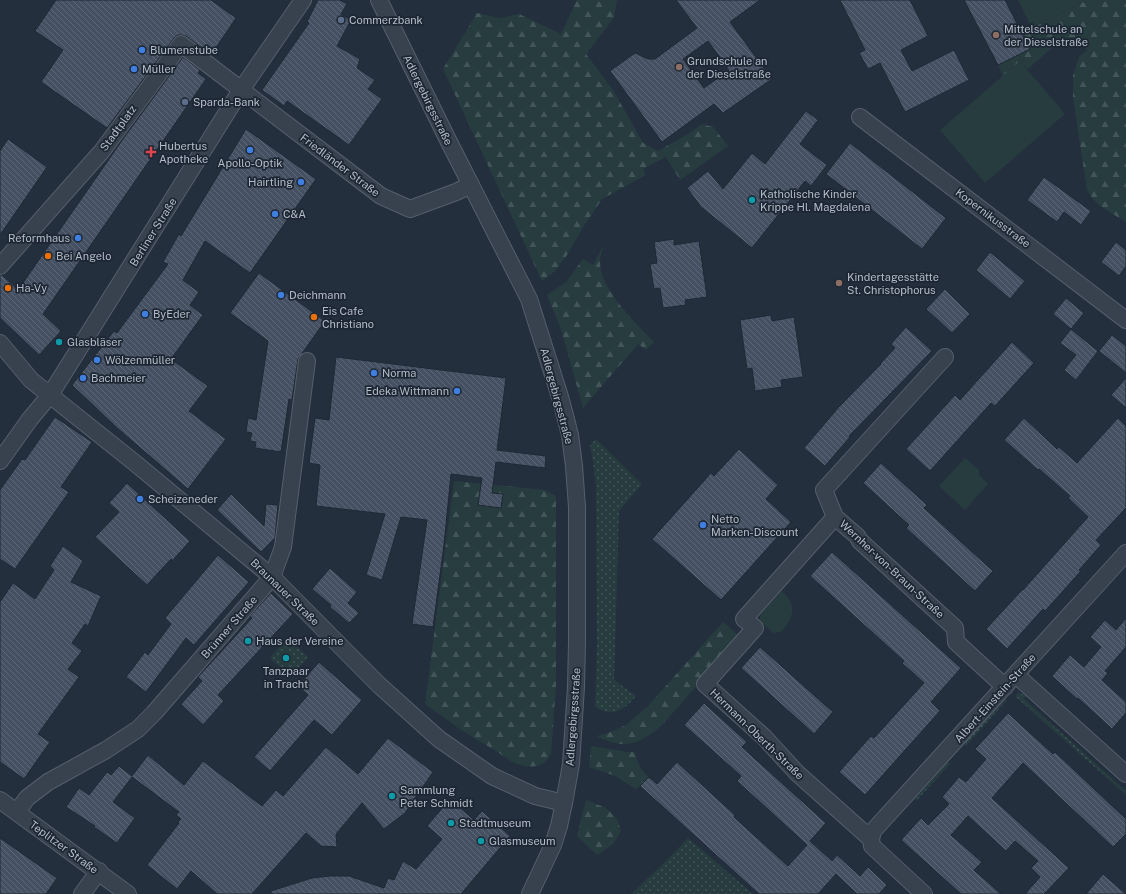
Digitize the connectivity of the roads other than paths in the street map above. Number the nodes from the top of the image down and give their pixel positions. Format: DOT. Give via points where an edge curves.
graph roads {
  1 [pos="303,0"];
  2 [pos="379,0"];
  3 [pos="241,90"];
  4 [pos="860,117"];
  5 [pos="471,185"];
  6 [pos="0,266"];
  7 [pos="1126,320"];
  8 [pos="0,343"];
  9 [pos="945,357"];
  10 [pos="307,361"];
  11 [pos="50,395"];
  12 [pos="0,461"];
  13 [pos="835,517"];
  14 [pos="1126,553"];
  15 [pos="272,577"];
  16 [pos="1010,681"];
  17 [pos="1126,774"];
  18 [pos="0,800"];
  19 [pos="564,803"];
  20 [pos="17,812"];
  21 [pos="872,843"];
  22 [pos="99,871"];
  23 [pos="82,894"];
  24 [pos="128,894"];
  25 [pos="530,894"];
  26 [pos="924,894"];
  1 -- 3 [label="street, Berliner Straße"];
  2 -- 5 [label="street, Adlergebirgsstraße"];
  3 -- 5 [label="street, Friedländer Straße" via="381,196 410,209"];
  3 -- 6 [label="street, Stadtplatz" via="180,44 102,150"];
  3 -- 11 [label="street, Berliner Straße"];
  4 -- 7 [label="street, Kopernikusstraße"];
  5 -- 19 [label="street, Adlergebirgsstraße" via="529,299 561,400 572,450 577,508 576,687 571,764"];
  8 -- 11 [label="street" via="31,380"];
  9 -- 13 [label="street, Wernher-von-Braun-Straße" via="824,490"];
  10 -- 15 [label="street, Brünner Straße" via="283,548"];
  11 -- 12 [label="street, Berliner Straße"];
  11 -- 15 [label="street, Braunauer Straße" via="135,462"];
  13 -- 16 [label="street, Wernher-von-Braun-Straße" via="955,628 956,642"];
  13 -- 21 [label="street, Hermann-Oberth-Straße" via="744,619 755,628 705,684 764,737 797,773"];
  14 -- 16 [label="street, Albert-Einstein-Straße"];
  15 -- 19 [label="street, Braunauer Straße" via="379,685 439,739 492,776 535,796"];
  15 -- 20 [label="street, Brünner Straße" via="138,729 48,782 27,798"];
  16 -- 17 [label="street, Wernher-von-Braun-Straße"];
  16 -- 21 [label="street, Albert-Einstein-Straße" via="873,831"];
  18 -- 20 [label="street, Teplitzer Straße"];
  19 -- 25 [label="street, Adlergebirgsstraße" via="553,845"];
  20 -- 22 [label="street, Teplitzer Straße"];
  21 -- 26 [label="street"];
  22 -- 23 [label="street"];
  22 -- 24 [label="street, Teplitzer Straße"];
}
